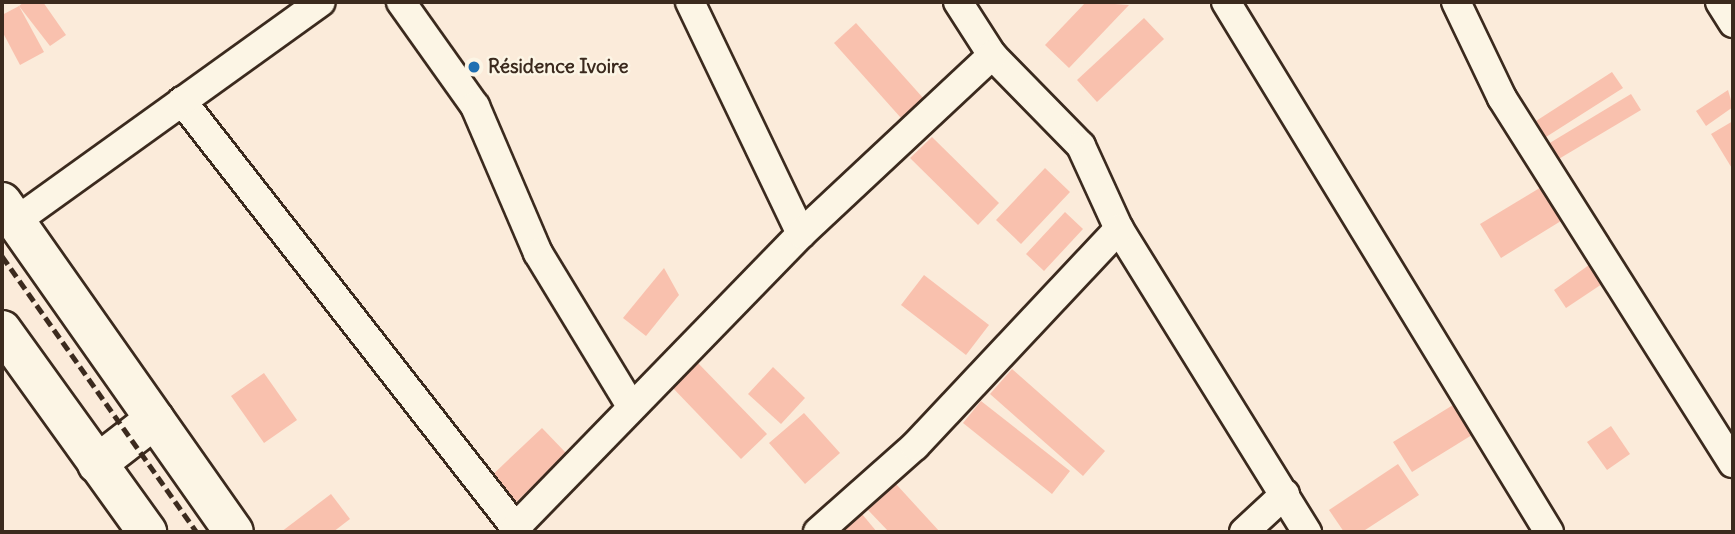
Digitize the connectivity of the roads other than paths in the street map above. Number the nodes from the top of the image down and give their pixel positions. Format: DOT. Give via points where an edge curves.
graph roads {
  1 [pos="321,2"];
  2 [pos="401,2"];
  3 [pos="690,2"];
  4 [pos="958,2"];
  5 [pos="1226,2"];
  6 [pos="1456,2"];
  7 [pos="1720,2"];
  8 [pos="1733,23"];
  9 [pos="992,55"];
  10 [pos="182,101"];
  11 [pos="9,211"];
  12 [pos="1119,229"];
  13 [pos="801,234"];
  14 [pos="2,330"];
  15 [pos="631,406"];
  16 [pos="155,419"];
  17 [pos="1733,463"];
  18 [pos="97,464"];
  19 [pos="1285,494"];
  20 [pos="517,529"];
  21 [pos="147,532"];
  22 [pos="234,532"];
  23 [pos="818,532"];
  24 [pos="1244,532"];
  25 [pos="1307,532"];
  26 [pos="1549,532"];
  1 -- 10 [label="street"];
  2 -- 15 [label="street" via="475,106 538,253"];
  3 -- 13 [label="street"];
  4 -- 9 [label="street"];
  5 -- 26 [label="street"];
  6 -- 17 [label="street" via="1502,99"];
  7 -- 8 [label="street"];
  9 -- 12 [label="street" via="1081,146"];
  9 -- 13 [label="street"];
  10 -- 11 [label="street"];
  10 -- 20 [label="street"];
  11 -- 16 [label="main road"];
  12 -- 19 [label="street"];
  12 -- 23 [label="street" via="915,446"];
  13 -- 15 [label="street"];
  14 -- 18 [label="main road"];
  15 -- 20 [label="street"];
  16 -- 18 [label="main road"];
  16 -- 22 [label="main road"];
  18 -- 21 [label="main road"];
  19 -- 24 [label="street"];
  19 -- 25 [label="street"];
}
